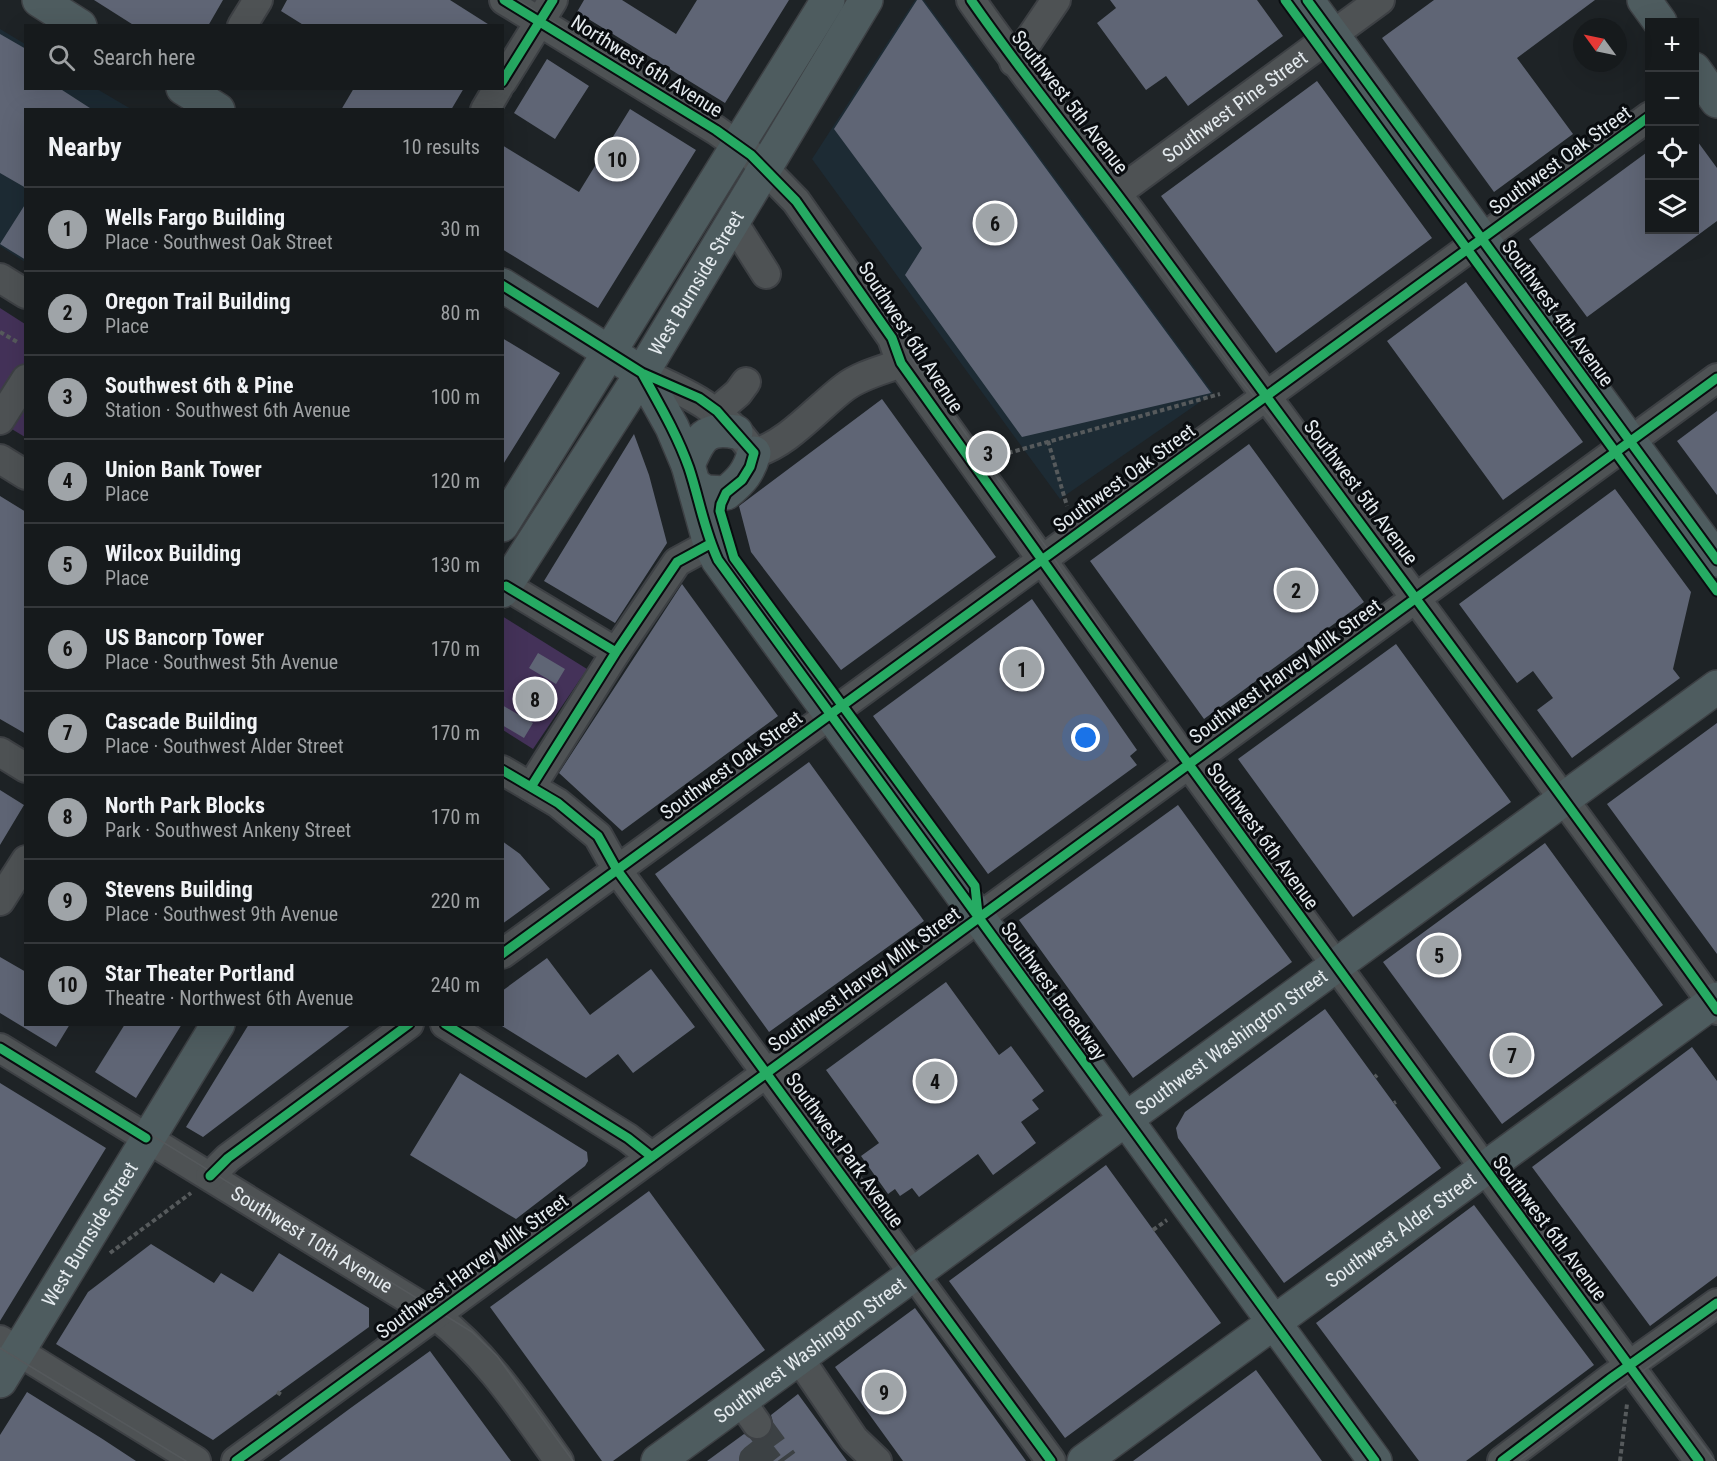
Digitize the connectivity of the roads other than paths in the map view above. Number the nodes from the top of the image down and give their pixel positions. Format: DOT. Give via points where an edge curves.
graph roads {
  1 [pos="39,0"];
  2 [pos="258,0"];
  3 [pos="504,0"];
  4 [pos="828,0"];
  5 [pos="866,0"];
  6 [pos="971,0"];
  7 [pos="1056,0"];
  8 [pos="1307,0"];
  9 [pos="1380,0"];
  10 [pos="1644,0"];
  11 [pos="546,11"];
  12 [pos="1657,18"];
  13 [pos="77,24"];
  14 [pos="243,24"];
  15 [pos="1332,35"];
  16 [pos="1014,62"];
  17 [pos="504,78"];
  18 [pos="497,90"];
  19 [pos="486,108"];
  20 [pos="1645,120"];
  21 [pos="739,145"];
  22 [pos="766,169"];
  23 [pos="1117,193"];
  24 [pos="733,222"];
  25 [pos="1482,239"];
  26 [pos="766,274"];
  27 [pos="0,278"];
  28 [pos="504,286"];
  29 [pos="24,293"];
  30 [pos="610,352"];
  31 [pos="901,363"];
  32 [pos="642,373"];
  33 [pos="1717,378"];
  34 [pos="24,382"];
  35 [pos="746,382"];
  36 [pos="1266,396"];
  37 [pos="0,420"];
  38 [pos="736,432"];
  39 [pos="1630,442"];
  40 [pos="0,459"];
  41 [pos="24,474"];
  42 [pos="691,475"];
  43 [pos="504,522"];
  44 [pos="710,544"];
  45 [pos="1042,560"];
  46 [pos="1717,560"];
  47 [pos="504,588"];
  48 [pos="1417,597"];
  49 [pos="616,652"];
  50 [pos="1717,687"];
  51 [pos="831,714"];
  52 [pos="0,752"];
  53 [pos="1189,764"];
  54 [pos="24,767"];
  55 [pos="504,771"];
  56 [pos="531,787"];
  57 [pos="1565,799"];
  58 [pos="24,863"];
  59 [pos="617,870"];
  60 [pos="0,901"];
  61 [pos="978,917"];
  62 [pos="504,953"];
  63 [pos="1336,966"];
  64 [pos="1715,1004"];
  65 [pos="217,1026"];
  66 [pos="406,1026"];
  67 [pos="449,1026"];
  68 [pos="0,1048"];
  69 [pos="767,1073"];
  70 [pos="1125,1120"];
  71 [pos="146,1138"];
  72 [pos="652,1157"];
  73 [pos="1484,1170"];
  74 [pos="210,1176"];
  75 [pos="913,1274"];
  76 [pos="1717,1303"];
  77 [pos="435,1315"];
  78 [pos="1274,1324"];
  79 [pos="9,1346"];
  80 [pos="799,1358"];
  81 [pos="1629,1365"];
  82 [pos="0,1381"];
  83 [pos="196,1461"];
  84 [pos="236,1461"];
  85 [pos="559,1461"];
  86 [pos="658,1461"];
  87 [pos="877,1461"];
  88 [pos="1051,1461"];
  89 [pos="1084,1461"];
  90 [pos="1375,1461"];
  91 [pos="1502,1461"];
  92 [pos="1699,1461"];
  1 -- 13 [label="main road"];
  2 -- 14 [label="street"];
  3 -- 11 [label="street, Northwest 6th Avenue"];
  4 -- 21 [label="main road, West Burnside Street"];
  5 -- 22 [label="main road, West Burnside Street"];
  6 -- 16 [label="street, Southwest 5th Avenue"];
  7 -- 16 [label="street"];
  8 -- 15 [label="main road, Southwest 4th Avenue"];
  9 -- 15 [label="street, Southwest Pine Street"];
  10 -- 12 [label="main road"];
  11 -- 17 [label="street"];
  11 -- 21 [label="street, Northwest 6th Avenue"];
  15 -- 23 [label="street, Southwest Pine Street"];
  15 -- 25 [label="main road, Southwest 4th Avenue"];
  16 -- 23 [label="street, Southwest 5th Avenue"];
  18 -- 19 [label="street"];
  20 -- 25 [label="street, Southwest Oak Street"];
  21 -- 22 [label="street, Southwest 6th Avenue"];
  21 -- 30 [label="main road, West Burnside Street"];
  22 -- 24 [label="main road, West Burnside Street"];
  22 -- 31 [label="street, Southwest 6th Avenue" via="796,201 867,301 892,338"];
  23 -- 36 [label="street, Southwest 5th Avenue"];
  24 -- 26 [label="street"];
  24 -- 32 [label="main road, West Burnside Street"];
  25 -- 36 [label="street, Southwest Oak Street"];
  25 -- 39 [label="main road, Southwest 4th Avenue"];
  27 -- 29 [label="street"];
  28 -- 30 [label="main road, Southwest Broadway"];
  30 -- 32 [label="main road, Southwest Broadway"];
  30 -- 43 [label="main road, West Burnside Street"];
  31 -- 38 [label="street" via="856,380 770,446"];
  31 -- 45 [label="street, Southwest 6th Avenue"];
  32 -- 38 [label="street, Southwest Broadway" via="699,398"];
  32 -- 42 [label="main road, Southwest Broadway" via="672,427"];
  32 -- 47 [label="main road, West Burnside Street"];
  33 -- 39 [label="street, Southwest Harvey Milk Street"];
  34 -- 37 [label="street"];
  35 -- 38 [label="street" via="738,393"];
  36 -- 45 [label="street, Southwest Oak Street"];
  36 -- 48 [label="street, Southwest 5th Avenue"];
  38 -- 42 [label="main road" via="722,429 704,436 696,446"];
  38 -- 42 [label="main road" via="750,467 742,480 726,493 706,492"];
  39 -- 46 [label="main road, Southwest 4th Avenue"];
  39 -- 48 [label="street, Southwest Harvey Milk Street"];
  40 -- 41 [label="street"];
  42 -- 44 [label="main road, Southwest Broadway"];
  44 -- 49 [label="street" via="677,562"];
  44 -- 51 [label="main road, Southwest Broadway"];
  45 -- 51 [label="street, Southwest Oak Street"];
  45 -- 53 [label="street, Southwest 6th Avenue"];
  47 -- 49 [label="street"];
  48 -- 53 [label="street, Southwest Harvey Milk Street"];
  48 -- 57 [label="street, Southwest 5th Avenue"];
  49 -- 56 [label="street"];
  50 -- 57 [label="main road, Southwest Washington Street"];
  51 -- 59 [label="street, Southwest Oak Street"];
  51 -- 61 [label="main road, Southwest Broadway"];
  52 -- 54 [label="street"];
  53 -- 61 [label="street, Southwest Harvey Milk Street"];
  53 -- 63 [label="street, Southwest 6th Avenue"];
  55 -- 56 [label="street, Southwest Park Avenue"];
  56 -- 59 [label="street, Southwest Park Avenue" via="558,803 598,836"];
  57 -- 63 [label="main road, Southwest Washington Street"];
  57 -- 64 [label="street, Southwest 5th Avenue"];
  58 -- 60 [label="street"];
  59 -- 62 [label="street, Southwest Oak Street"];
  59 -- 69 [label="street, Southwest Park Avenue"];
  61 -- 69 [label="street, Southwest Harvey Milk Street"];
  61 -- 70 [label="main road, Southwest Broadway"];
  63 -- 70 [label="main road, Southwest Washington Street"];
  63 -- 73 [label="street, Southwest 6th Avenue"];
  64 -- 73 [label="main road, Southwest Alder Street"];
  65 -- 71 [label="main road, West Burnside Street"];
  66 -- 74 [label="street" via="228,1158"];
  67 -- 72 [label="street"];
  68 -- 71 [label="street, Southwest 10th Avenue"];
  69 -- 72 [label="street, Southwest Harvey Milk Street"];
  69 -- 75 [label="street, Southwest Park Avenue"];
  70 -- 75 [label="main road, Southwest Washington Street"];
  70 -- 78 [label="main road, Southwest Broadway"];
  71 -- 74 [label="street, Southwest 10th Avenue"];
  71 -- 79 [label="main road, West Burnside Street"];
  72 -- 77 [label="street, Southwest Harvey Milk Street"];
  73 -- 78 [label="main road, Southwest Alder Street"];
  73 -- 81 [label="street, Southwest 6th Avenue"];
  74 -- 77 [label="street, Southwest 10th Avenue"];
  75 -- 80 [label="main road, Southwest Washington Street"];
  75 -- 88 [label="street, Southwest Park Avenue"];
  76 -- 81 [label="street"];
  77 -- 84 [label="street, Southwest Harvey Milk Street"];
  77 -- 85 [label="street, Southwest 10th Avenue" via="491,1368"];
  78 -- 89 [label="main road, Southwest Alder Street"];
  78 -- 90 [label="main road, Southwest Broadway"];
  79 -- 82 [label="main road, West Burnside Street"];
  79 -- 83 [label="street"];
  80 -- 86 [label="main road, Southwest Washington Street" via="749,1412"];
  80 -- 87 [label="street" via="854,1439"];
  81 -- 91 [label="street"];
  81 -- 92 [label="street, Southwest 6th Avenue"];
}
